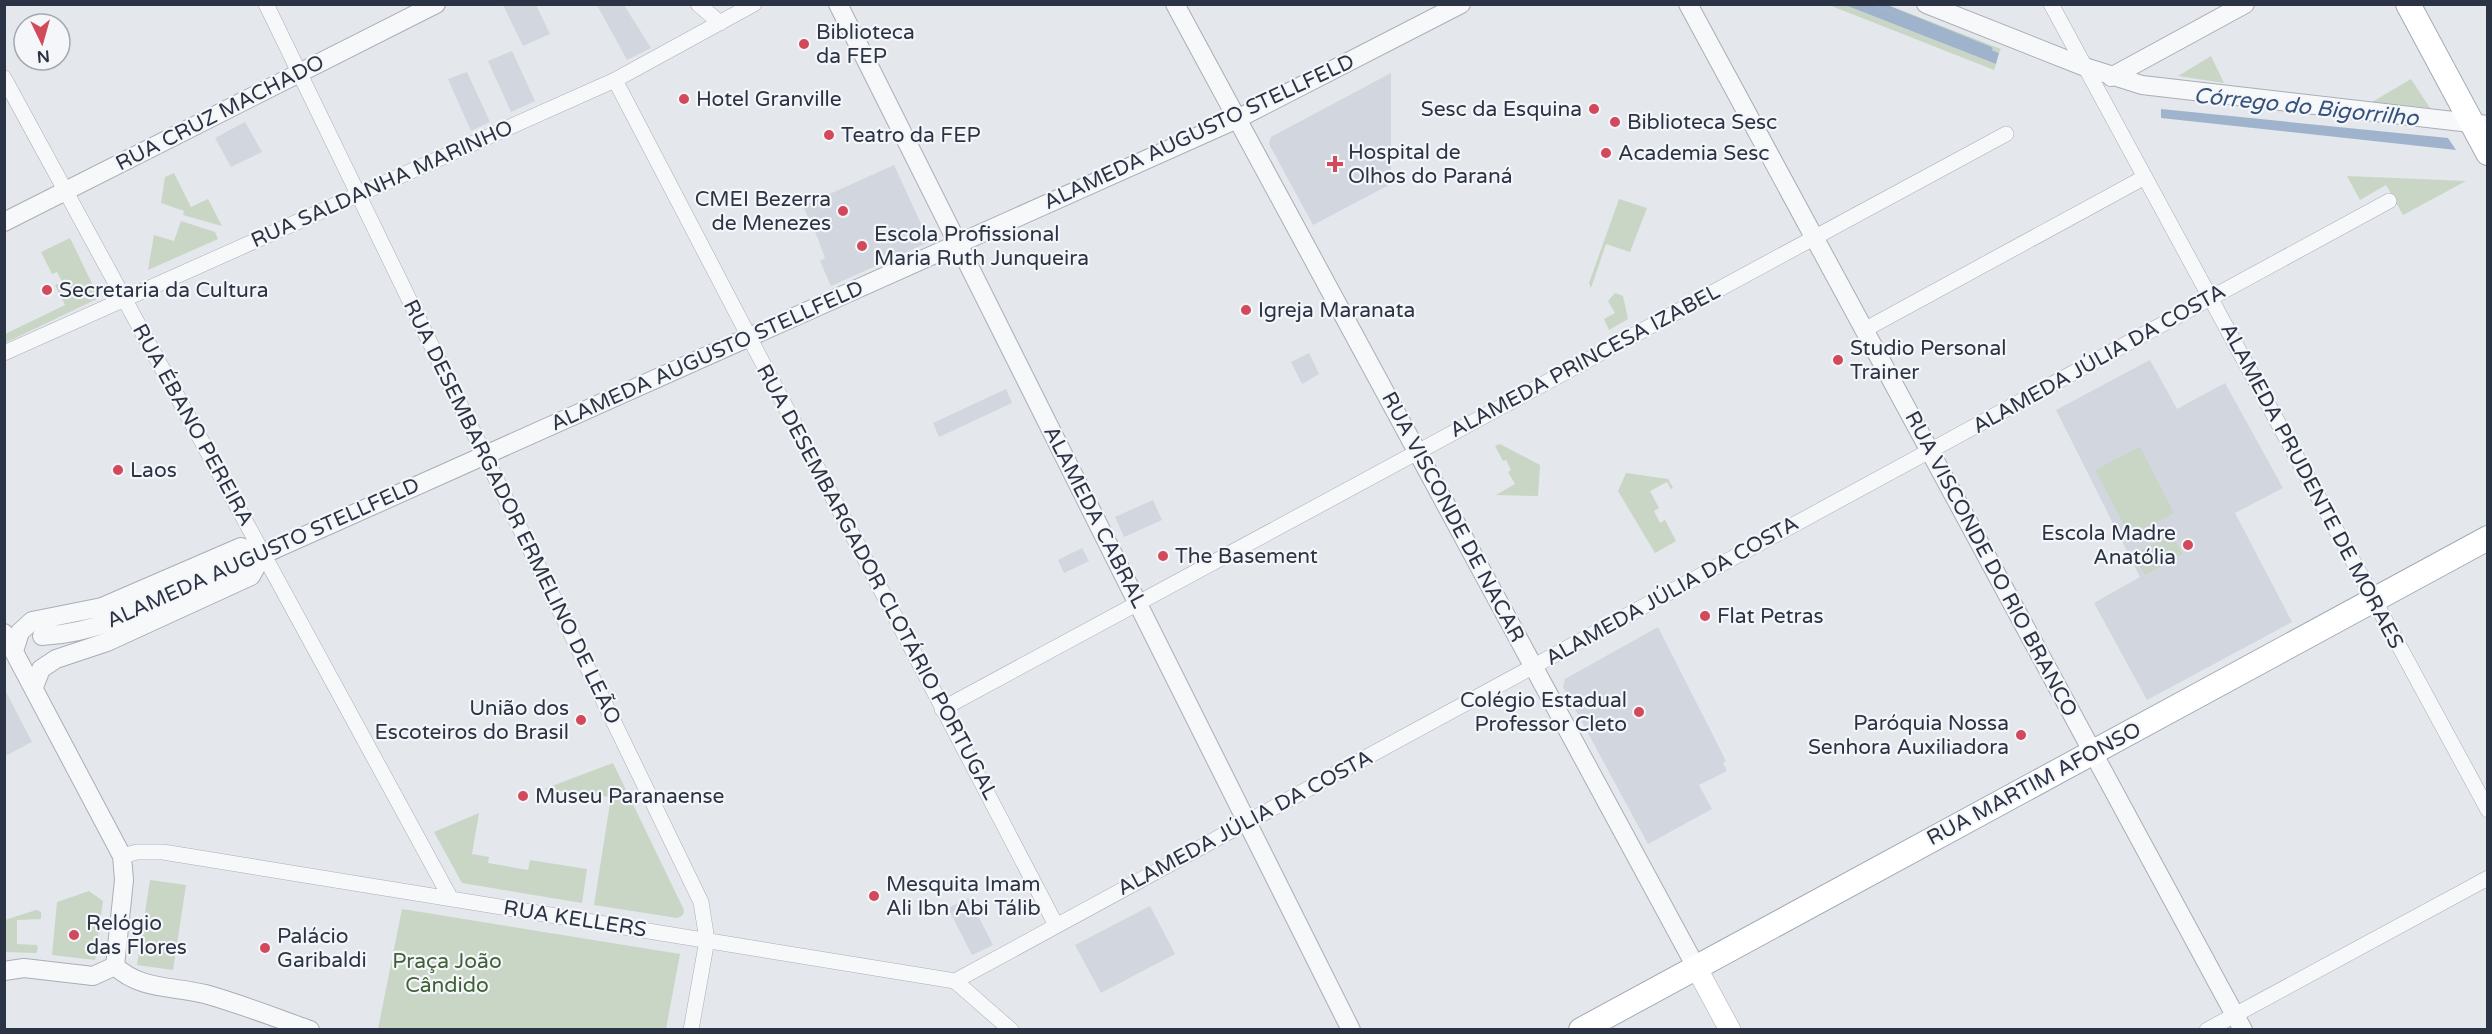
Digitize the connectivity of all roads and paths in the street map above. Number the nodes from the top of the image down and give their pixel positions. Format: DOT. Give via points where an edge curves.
graph roads {
  1 [pos="266,4"];
  2 [pos="436,4"];
  3 [pos="698,4"];
  4 [pos="754,4"];
  5 [pos="838,4"];
  6 [pos="1175,4"];
  7 [pos="1461,4"];
  8 [pos="1688,4"];
  9 [pos="1926,4"];
  10 [pos="2051,4"];
  11 [pos="2245,4"];
  12 [pos="2408,4"];
  13 [pos="720,23"];
  14 [pos="2085,67"];
  15 [pos="299,74"];
  16 [pos="2112,76"];
  17 [pos="4,78"];
  18 [pos="615,80"];
  19 [pos="1237,119"];
  20 [pos="2479,124"];
  21 [pos="2006,134"];
  22 [pos="2487,153"];
  23 [pos="2145,177"];
  24 [pos="66,191"];
  25 [pos="358,195"];
  26 [pos="2389,201"];
  27 [pos="4,222"];
  28 [pos="1814,237"];
  29 [pos="958,244"];
  30 [pos="2211,298"];
  31 [pos="125,300"];
  32 [pos="1864,330"];
  33 [pos="749,337"];
  34 [pos="4,353"];
  35 [pos="1930,451"];
  36 [pos="1417,452"];
  37 [pos="484,455"];
  38 [pos="2487,538"];
  39 [pos="263,554"];
  40 [pos="2374,600"];
  41 [pos="1138,603"];
  42 [pos="4,633"];
  43 [pos="42,636"];
  44 [pos="14,651"];
  45 [pos="1533,666"];
  46 [pos="34,687"];
  47 [pos="942,708"];
  48 [pos="2093,752"];
  49 [pos="2487,810"];
  50 [pos="1247,822"];
  51 [pos="122,856"];
  52 [pos="2487,878"];
  53 [pos="451,899"];
  54 [pos="1056,925"];
  55 [pos="707,940"];
  56 [pos="115,966"];
  57 [pos="1696,967"];
  58 [pos="4,971"];
  59 [pos="954,981"];
  60 [pos="2239,1022"];
  61 [pos="310,1029"];
  62 [pos="691,1029"];
  63 [pos="1011,1029"];
  64 [pos="1351,1029"];
  65 [pos="1581,1029"];
  66 [pos="1730,1029"];
  67 [pos="2207,1029"];
  1 -- 15 [label="street, RUA DESEMBARGADOR ERMELINO DE LEÃO"];
  2 -- 15 [label="street, RUA CRUZ MACHADO"];
  3 -- 13 [label="street"];
  4 -- 13 [label="street, RUA SALDANHA MARINHO"];
  5 -- 29 [label="street, ALAMEDA CABRAL"];
  6 -- 19 [label="street, RUA VISCONDE DE NACAR"];
  7 -- 19 [label="street, ALAMEDA AUGUSTO STELLFELD"];
  8 -- 28 [label="street, RUA VISCONDE DO RIO BRANCO"];
  9 -- 14 [label="street"];
  10 -- 14 [label="street, ALAMEDA PRUDENTE DE MORAES"];
  11 -- 16 [label="street"];
  12 -- 20 [label="main road"];
  13 -- 18 [label="street, RUA SALDANHA MARINHO"];
  14 -- 16 [label="street"];
  14 -- 23 [label="street, ALAMEDA PRUDENTE DE MORAES"];
  15 -- 24 [label="street, RUA CRUZ MACHADO"];
  15 -- 25 [label="street, RUA DESEMBARGADOR ERMELINO DE LEÃO"];
  16 -- 20 [label="street" via="2157,87"];
  17 -- 24 [label="street, RUA ÉBANO PEREIRA"];
  18 -- 25 [label="street, RUA SALDANHA MARINHO"];
  18 -- 33 [label="street, RUA DESEMBARGADOR CLOTÁRIO PORTUGAL"];
  19 -- 29 [label="street, ALAMEDA AUGUSTO STELLFELD"];
  19 -- 36 [label="street, RUA VISCONDE DE NACAR"];
  20 -- 22 [label="main road"];
  21 -- 28 [label="street, ALAMEDA PRINCESA IZABEL"];
  23 -- 30 [label="street, ALAMEDA PRUDENTE DE MORAES"];
  23 -- 32 [label="street"];
  24 -- 27 [label="street, RUA CRUZ MACHADO"];
  24 -- 31 [label="street, RUA ÉBANO PEREIRA"];
  25 -- 31 [label="street, RUA SALDANHA MARINHO"];
  25 -- 37 [label="street, RUA DESEMBARGADOR ERMELINO DE LEÃO"];
  26 -- 30 [label="street, ALAMEDA JÚLIA DA COSTA"];
  28 -- 32 [label="street, RUA VISCONDE DO RIO BRANCO"];
  28 -- 36 [label="street, ALAMEDA PRINCESA IZABEL"];
  29 -- 33 [label="street, ALAMEDA AUGUSTO STELLFELD"];
  29 -- 41 [label="street, ALAMEDA CABRAL"];
  30 -- 35 [label="street, ALAMEDA JÚLIA DA COSTA"];
  30 -- 40 [label="street, ALAMEDA PRUDENTE DE MORAES"];
  31 -- 34 [label="street, RUA SALDANHA MARINHO"];
  31 -- 39 [label="street, RUA ÉBANO PEREIRA"];
  32 -- 35 [label="street, RUA VISCONDE DO RIO BRANCO"];
  33 -- 37 [label="street, ALAMEDA AUGUSTO STELLFELD"];
  33 -- 47 [label="street, RUA DESEMBARGADOR CLOTÁRIO PORTUGAL"];
  35 -- 45 [label="street, ALAMEDA JÚLIA DA COSTA"];
  35 -- 48 [label="street, RUA VISCONDE DO RIO BRANCO"];
  36 -- 41 [label="street, ALAMEDA PRINCESA IZABEL"];
  36 -- 45 [label="street, RUA VISCONDE DE NACAR"];
  37 -- 39 [label="street, ALAMEDA AUGUSTO STELLFELD"];
  37 -- 55 [label="street, RUA DESEMBARGADOR ERMELINO DE LEÃO" via="701,902"];
  38 -- 40 [label="main road, RUA MARTIM AFONSO"];
  39 -- 43 [label="street, ALAMEDA AUGUSTO STELLFELD" via="100,626"];
  39 -- 44 [label="street" via="241,547 102,607 32,621 20,632"];
  39 -- 46 [label="street" via="251,576 107,642 56,659 41,669"];
  39 -- 53 [label="street, RUA ÉBANO PEREIRA"];
  40 -- 48 [label="main road, RUA MARTIM AFONSO"];
  40 -- 49 [label="street, ALAMEDA PRUDENTE DE MORAES"];
  41 -- 47 [label="street, ALAMEDA PRINCESA IZABEL"];
  41 -- 50 [label="street, ALAMEDA CABRAL"];
  42 -- 44 [label="street"];
  44 -- 46 [label="street"];
  45 -- 50 [label="street, ALAMEDA JÚLIA DA COSTA"];
  45 -- 57 [label="street, RUA VISCONDE DE NACAR"];
  46 -- 51 [label="street"];
  47 -- 54 [label="street, RUA DESEMBARGADOR CLOTÁRIO PORTUGAL"];
  48 -- 57 [label="main road, RUA MARTIM AFONSO"];
  48 -- 60 [label="street, RUA VISCONDE DO RIO BRANCO"];
  50 -- 54 [label="street, ALAMEDA JÚLIA DA COSTA"];
  50 -- 64 [label="street, ALAMEDA CABRAL"];
  51 -- 53 [label="street, RUA KELLERS" via="163,852"];
  51 -- 56 [label="street" via="124,880"];
  52 -- 60 [label="street"];
  53 -- 55 [label="street, RUA KELLERS"];
  54 -- 59 [label="street, ALAMEDA JÚLIA DA COSTA"];
  55 -- 59 [label="street, RUA KELLERS"];
  55 -- 62 [label="street, RUA DESEMBARGADOR ERMELINO DE LEÃO"];
  56 -- 58 [label="street" via="93,976 24,968"];
  56 -- 61 [label="street" via="140,983 204,994"];
  57 -- 65 [label="main road, RUA MARTIM AFONSO"];
  57 -- 66 [label="main road, RUA VISCONDE DE NACAR"];
  59 -- 63 [label="street"];
  60 -- 67 [label="street"];
}
